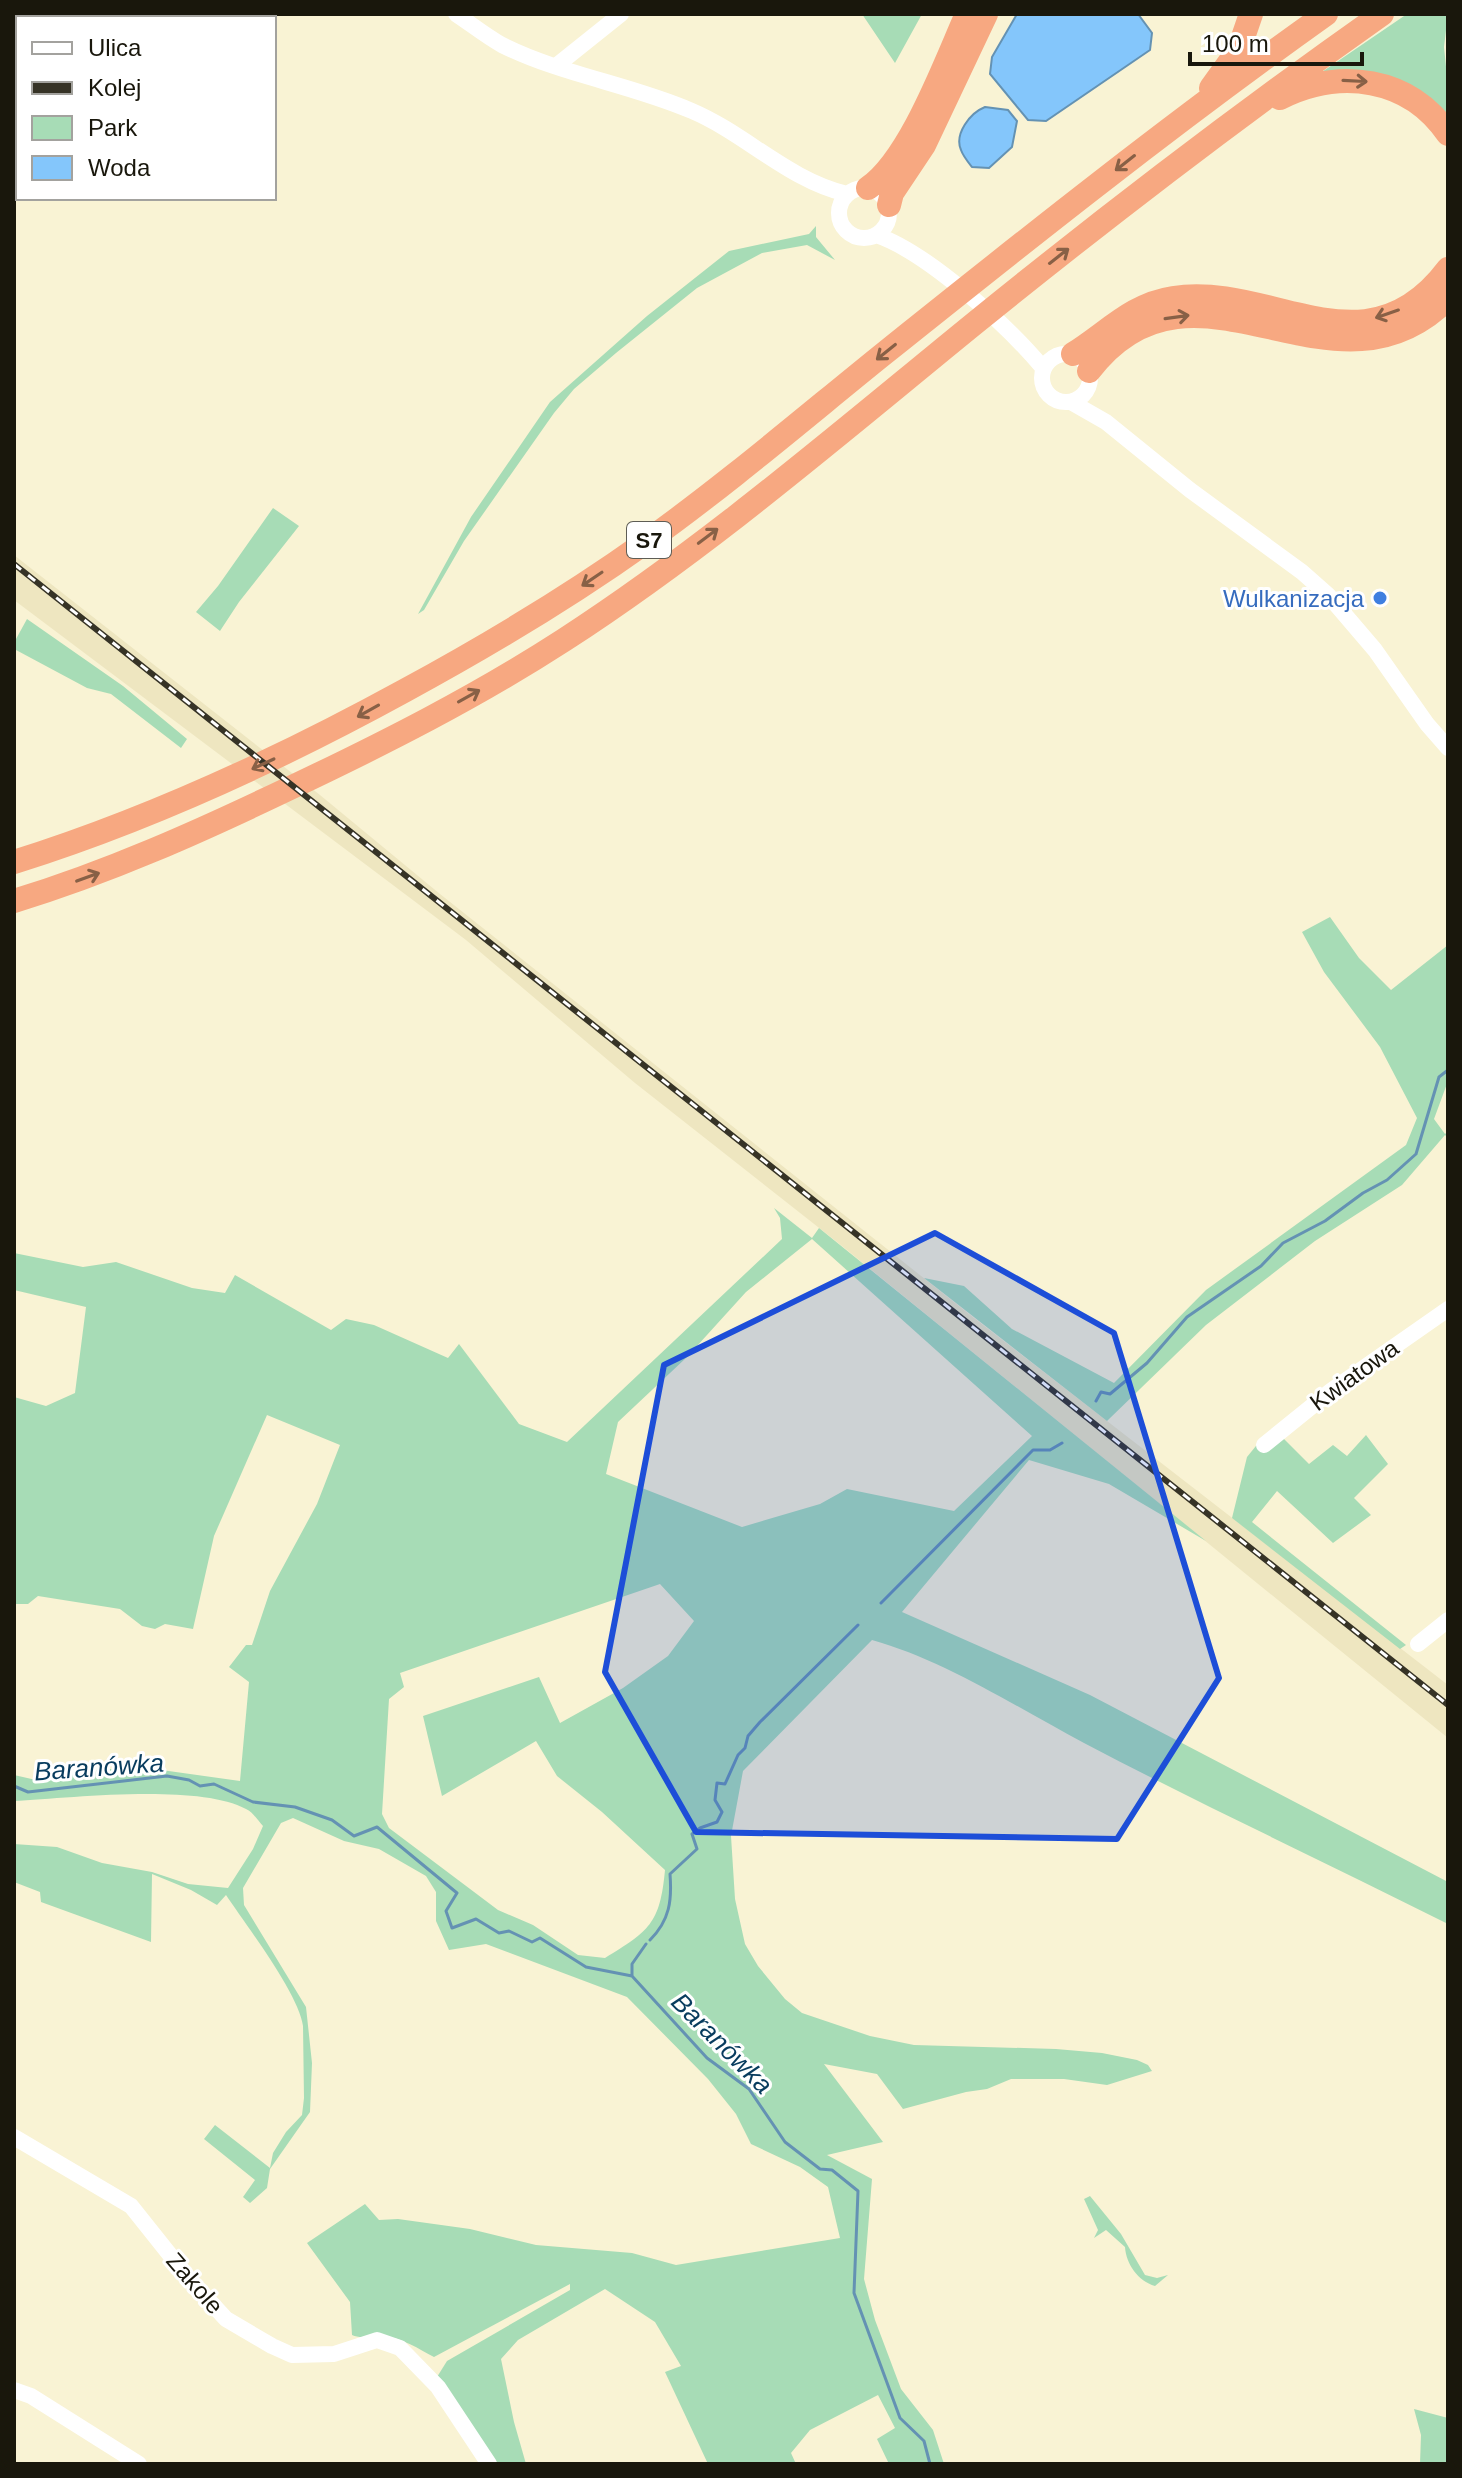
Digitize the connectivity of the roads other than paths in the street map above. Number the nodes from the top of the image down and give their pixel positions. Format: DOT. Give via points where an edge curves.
graph roads {
  1 [pos="456,14"];
  2 [pos="621,14"];
  3 [pos="967,14"];
  4 [pos="986,14"];
  5 [pos="1251,14"];
  6 [pos="1326,14"];
  7 [pos="1382,14"];
  8 [pos="556,66"];
  9 [pos="1186,116"];
  10 [pos="1230,124"];
  11 [pos="1448,134"];
  12 [pos="803,178"];
  13 [pos="858,191"];
  14 [pos="889,212"];
  15 [pos="839,216"];
  16 [pos="876,235"];
  17 [pos="908,248"];
  18 [pos="1448,269"];
  19 [pos="1448,298"];
  20 [pos="1069,368"];
  21 [pos="1071,402"];
  22 [pos="1106,422"];
  23 [pos="1448,748"];
  24 [pos="14,862"];
  25 [pos="14,901"];
  26 [pos="1448,1309"];
  27 [pos="1264,1445"];
  28 [pos="1448,1620"];
  29 [pos="1418,1644"];
  30 [pos="14,2137"];
  31 [pos="14,2390"];
  32 [pos="139,2464"];
  33 [pos="489,2464"];
  1 -- 8 [label="street" via="500,44"];
  2 -- 8 [label="street"];
  3 -- 13 [label="highway" via="910,134 887,171"];
  4 -- 14 [label="highway" via="924,145 892,193"];
  5 -- 9 [label="highway" via="1239,49"];
  6 -- 9 [label="highway, S7"];
  7 -- 10 [label="highway, S7"];
  8 -- 12 [label="street" via="691,111 728,128"];
  9 -- 24 [label="highway, S7, one-way" via="637,548 491,643 322,736 204,792"];
  10 -- 11 [label="highway, one-way" via="1301,89 1357,80 1395,89 1417,101"];
  25 -- 10 [label="highway, S7, one-way" via="153,852 351,759 512,672 640,588"];
  12 -- 13 [label="street" via="826,189"];
  12 -- 15 [label="street"];
  13 -- 14 [label="street" via="878,192"];
  13 -- 15 [label="street" via="841,201"];
  14 -- 16 [label="street"];
  14 -- 17 [label="street"];
  15 -- 16 [label="street" via="850,233"];
  16 -- 17 [label="street"];
  17 -- 20 [label="street" via="1021,341"];
  18 -- 20 [label="highway, one-way" via="1420,299 1383,316 1353,322 1214,298 1171,298 1134,310"];
  20 -- 19 [label="highway, one-way" via="1169,317 1218,317 1351,341 1401,329"];
  20 -- 21 [label="street"];
  20 -- 21 [label="street" via="1042,382 1047,394"];
  20 -- 22 [label="street"];
  21 -- 22 [label="street"];
  22 -- 23 [label="street" via="1328,595"];
  26 -- 27 [label="street, Kwiatowa"];
  28 -- 29 [label="street"];
  30 -- 33 [label="street, Zakole" via="131,2206 226,2319 272,2346 292,2355 334,2354 377,2340 400,2348 438,2387"];
  31 -- 32 [label="street"];
}
